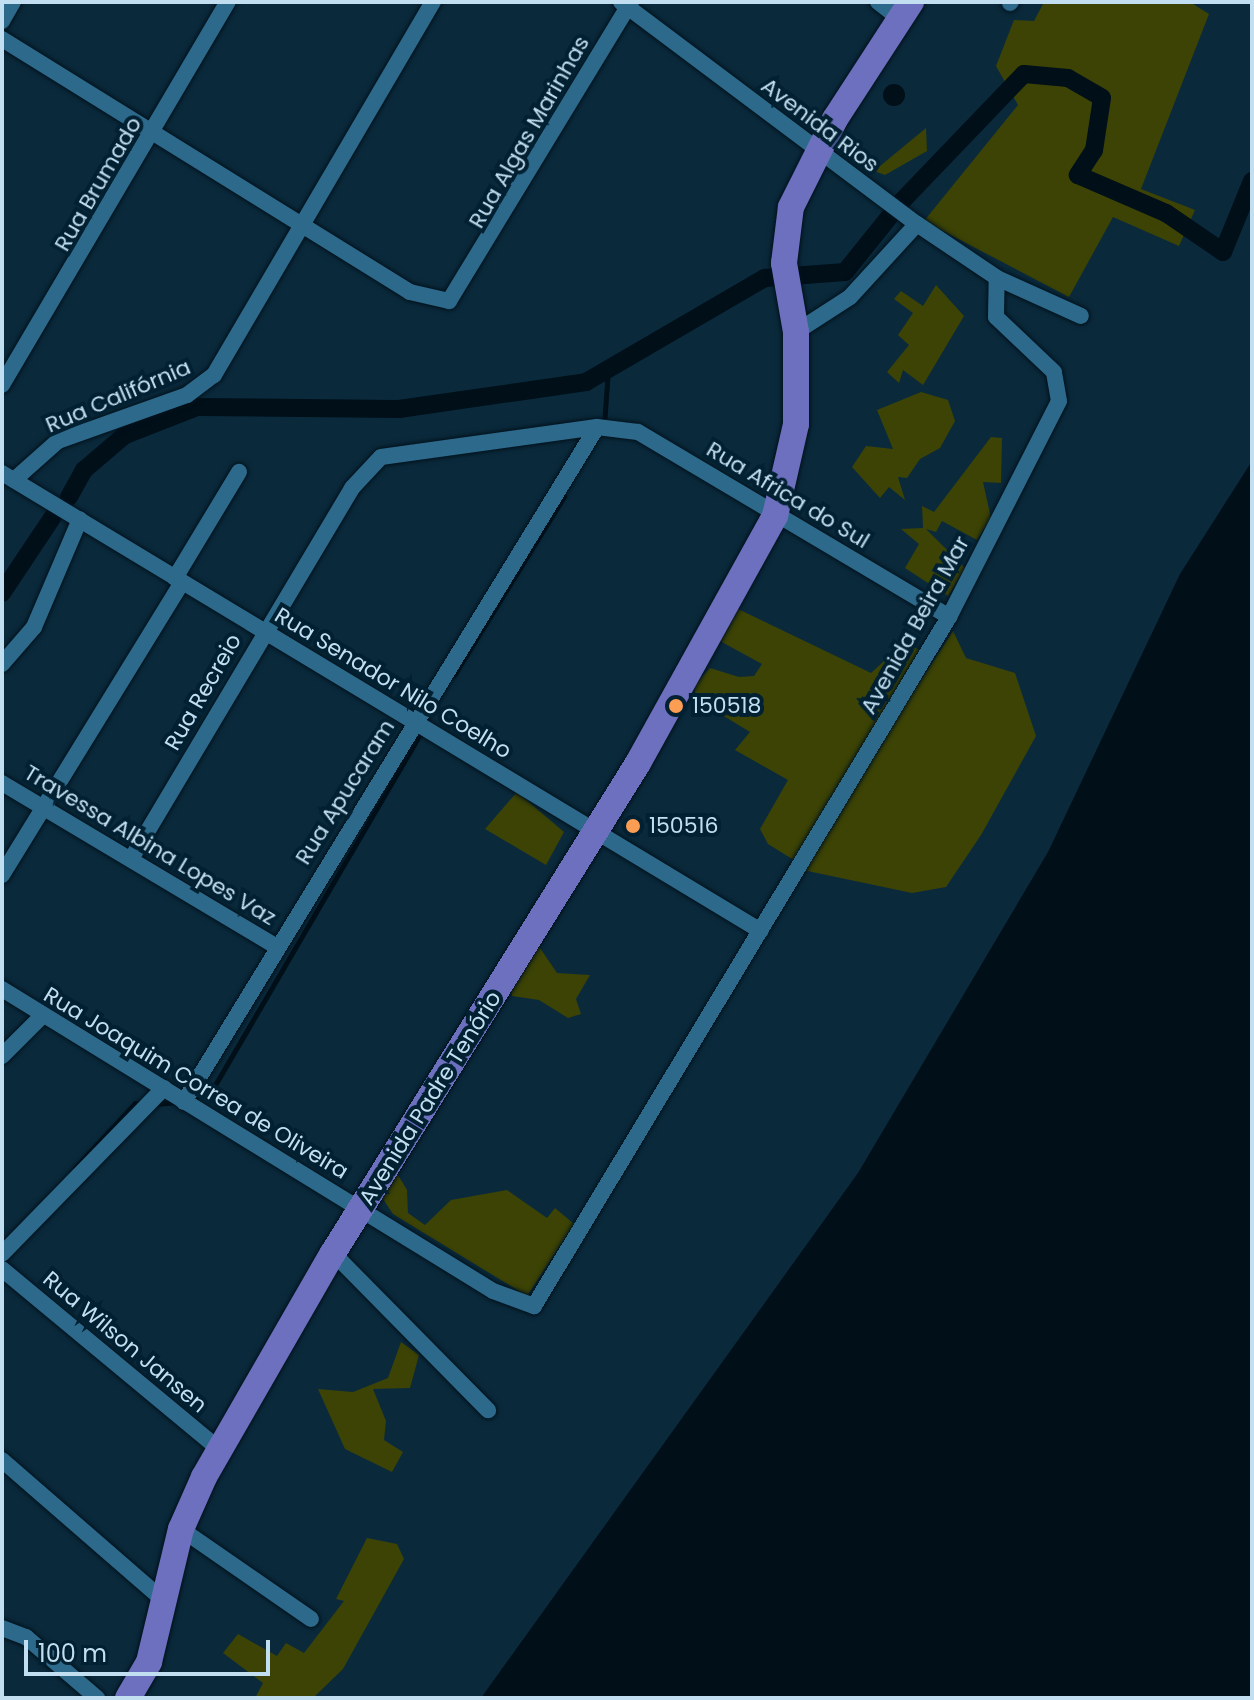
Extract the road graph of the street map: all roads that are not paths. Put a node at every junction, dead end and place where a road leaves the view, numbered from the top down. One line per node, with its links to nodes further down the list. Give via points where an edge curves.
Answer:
1 (13, 2): 7 (street)
2 (228, 2): 9 (street, Rua Brumado)
3 (433, 2): 12 (street, Rua Califórnia)
4 (878, 2): 6 (street)
5 (627, 4): 10 (street, Avenida Rios); 12 (street, Rua Algas Marinhas, via 465,285 449,301 429,301)
6 (905, 10): 10 (main road, Avenida Padre Tenório)
7 (2, 21)
8 (2, 39): 9 (street)
9 (156, 128): 12 (street); 16 (street, Rua Brumado)
10 (817, 151): 11 (street, Avenida Rios); 15 (main road, Avenida Padre Tenório, via 791,207 785,240)
11 (912, 221): 13 (street, Avenida Rios); 15 (street, via 850,297)
12 (305, 223): 20 (street, Rua Califórnia, via 202,387 58,441)
13 (997, 278): 14 (street, Avenida Rios); 24 (street, Avenida Beira Mar, via 996,317 1018,344 1054,372 1059,401)
14 (1081, 316)
15 (796, 332): 21 (main road, Avenida Padre Tenório, via 793,451)
16 (2, 385)
17 (597, 427): 18 (street, Rua Africa do Sul, via 381,457); 21 (street, Rua Africa do Sul, via 638,432); 27 (street, Rua Apucaram)
18 (366, 468): 25 (street, Rua Recreio)
19 (239, 472): 23 (street)
20 (8, 476): 22 (street, Rua Senador Nilo Coelho)
21 (775, 516): 24 (street, Rua Africa do Sul); 30 (main road, Avenida Padre Tenório)
22 (80, 519): 23 (street, Rua Senador Nilo Coelho); 26 (street, via 34,627)
23 (178, 580): 25 (street, Rua Senador Nilo Coelho); 29 (street)
24 (949, 617): 33 (street, Avenida Beira Mar)
25 (264, 631): 27 (street, Rua Senador Nilo Coelho); 31 (street, Rua Recreio)
26 (2, 664)
27 (414, 722): 30 (street, Rua Senador Nilo Coelho); 34 (street, Rua Apucaram)
28 (2, 783): 29 (street, Travessa Albina Lopes Vaz)
29 (43, 805): 31 (street, Travessa Albina Lopes Vaz); 32 (street)
30 (595, 832): 33 (street, Rua Senador Nilo Coelho); 40 (main road, Avenida Padre Tenório)
31 (131, 859): 34 (street, Travessa Albina Lopes Vaz)
32 (2, 875)
33 (761, 931): 44 (street, Avenida Beira Mar)
34 (275, 946): 39 (street, Rua Apucaram)
35 (2, 989): 36 (street, Rua Joaquim Correa de Oliveira)
36 (43, 1015): 37 (street); 38 (street, Rua Joaquim Correa de Oliveira)
37 (2, 1056)
38 (164, 1088): 39 (street, Rua Joaquim Correa de Oliveira); 42 (street)
39 (184, 1102): 40 (street, Rua Joaquim Correa de Oliveira)
40 (361, 1208): 41 (main road, Avenida Padre Tenório); 44 (street, Rua Joaquim Correa de Oliveira, via 517,1305)
41 (333, 1253): 45 (street); 46 (main road, Avenida Padre Tenório)
42 (2, 1254)
43 (2, 1269): 46 (street, Rua Wilson Jansen)
44 (534, 1306)
45 (488, 1410)
46 (220, 1450): 48 (main road, Avenida Padre Tenório)
47 (2, 1460): 49 (street)
48 (181, 1529): 49 (main road, Avenida Padre Tenório); 50 (street)
49 (163, 1600): 53 (main road, Avenida Padre Tenório, via 149,1662)
50 (311, 1619)
51 (2, 1628): 52 (street, via 26,1637)
52 (97, 1698)
53 (128, 1698)

